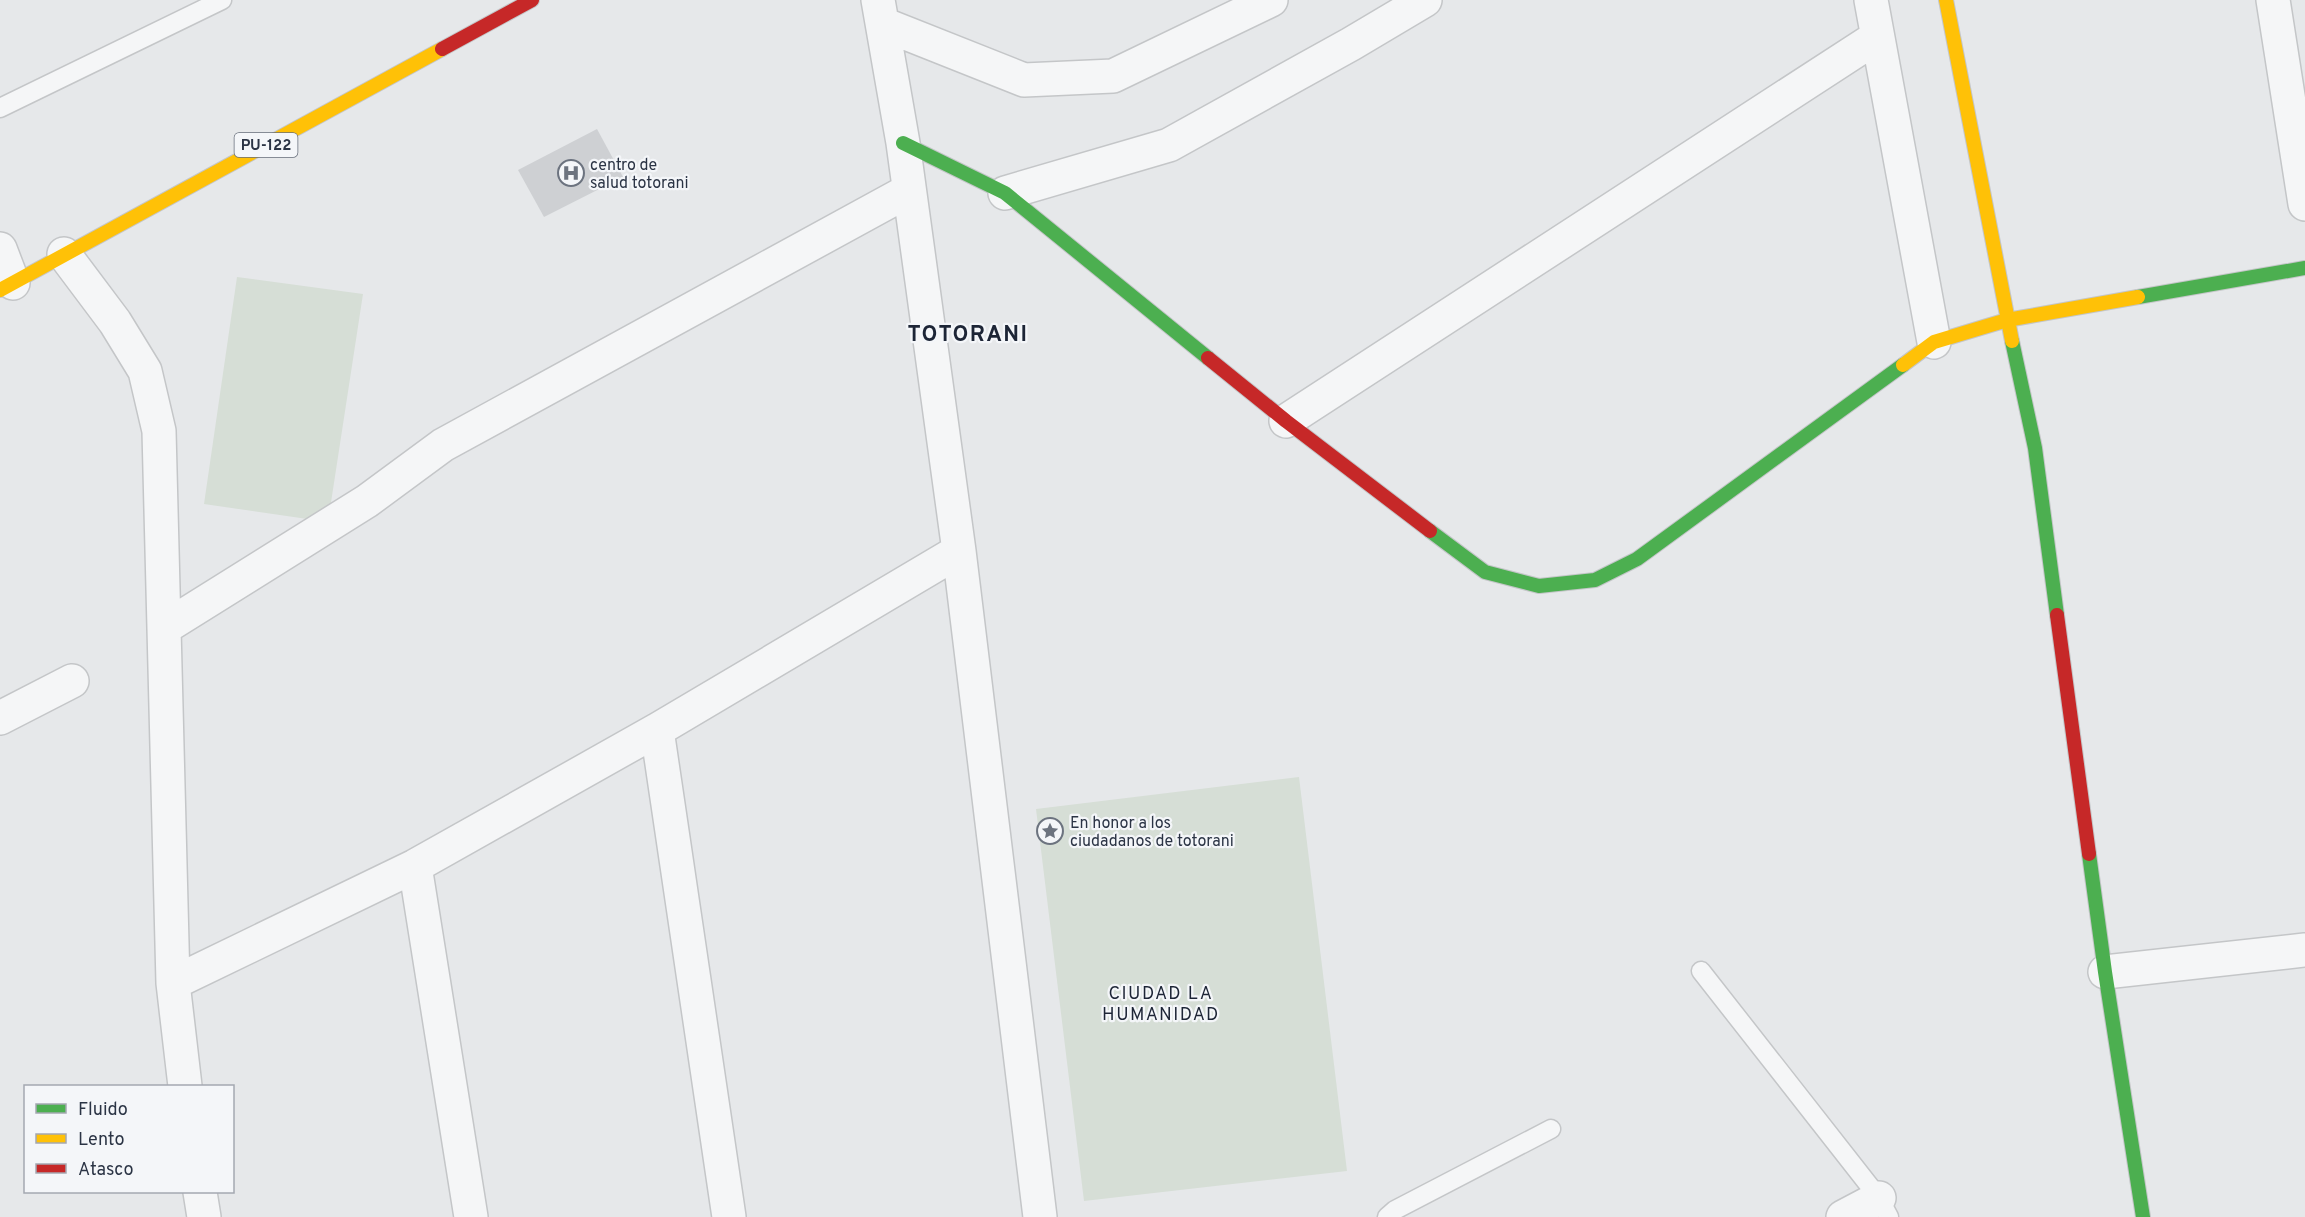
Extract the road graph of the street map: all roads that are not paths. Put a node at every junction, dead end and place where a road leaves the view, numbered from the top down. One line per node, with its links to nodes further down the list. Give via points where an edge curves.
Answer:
1 (222, 0): 10 (lane)
2 (532, 0): 16 (street, PU-122)
3 (1271, 0): 8 (street, via 1113,76 1024,80)
4 (1425, 0): 13 (street, via 1169,145)
5 (1871, 0): 9 (street)
6 (1946, 0): 19 (street)
7 (2273, 0): 14 (street)
8 (880, 12): 11 (street)
9 (1877, 38): 20 (street); 21 (street)
10 (0, 108)
11 (903, 143): 12 (street); 13 (street)
12 (908, 191): 22 (street); 23 (street, via 443,445 367,501)
13 (1005, 193): 21 (street)
14 (2305, 204)
15 (0, 249): 18 (street)
16 (64, 255): 18 (street, PU-122); 23 (street, via 115,322 145,371 159,431)
17 (2305, 268): 19 (street)
18 (7, 287)
19 (2007, 320): 20 (street); 30 (street, via 2035,448)
20 (1934, 342): 21 (street, via 1636,559 1595,580 1539,586 1485,572)
21 (1286, 421)
22 (959, 551): 26 (street); 39 (street)
23 (164, 628): 31 (street)
24 (72, 681): 25 (street)
25 (0, 718)
26 (657, 730): 27 (street); 38 (street)
27 (415, 866): 31 (street); 37 (street)
28 (2305, 950): 30 (street)
29 (1701, 971): 35 (lane)
30 (2105, 972): 42 (street)
31 (173, 983): 32 (street)
32 (185, 1085)
33 (1551, 1129): 40 (lane)
34 (200, 1193): 36 (street)
35 (1884, 1208): 41 (street)
36 (204, 1217)
37 (471, 1217)
38 (729, 1217)
39 (1040, 1217)
40 (1387, 1217)
41 (1842, 1217)
42 (2143, 1217)

